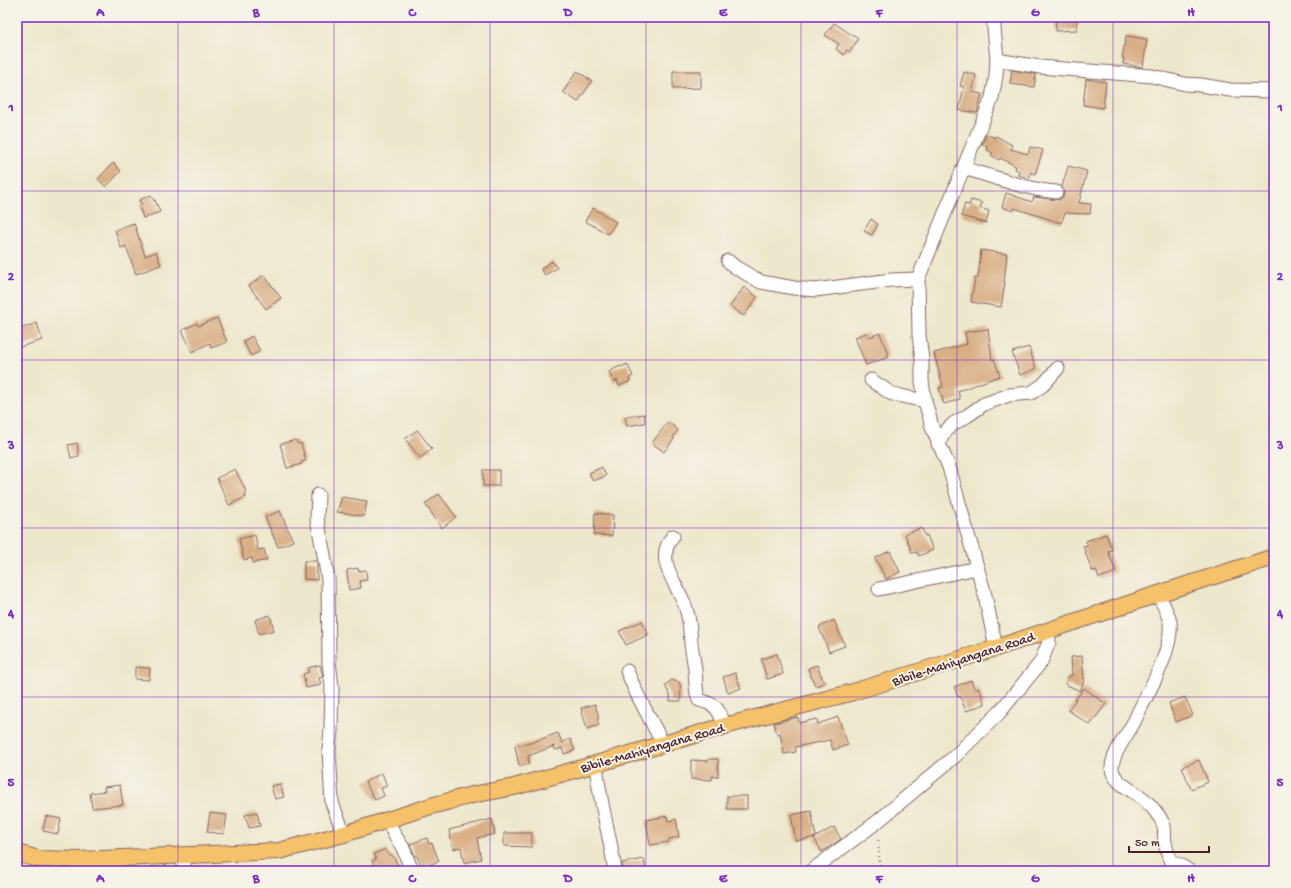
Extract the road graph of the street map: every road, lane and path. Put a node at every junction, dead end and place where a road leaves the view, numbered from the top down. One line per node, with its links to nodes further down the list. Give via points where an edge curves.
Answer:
1 (993, 17): 2 (street)
2 (997, 60): 3 (street, via 1040,67 1152,76 1185,84 1230,90); 4 (street, via 992,98)
3 (1274, 91)
4 (963, 168): 5 (street, via 1030,188); 7 (street)
5 (1056, 192)
6 (728, 261): 7 (street, via 761,282 815,290)
7 (918, 279): 10 (street)
8 (1058, 368): 11 (street, via 1043,385 1031,393 1009,395 984,404 953,424)
9 (871, 380): 10 (street, via 892,394)
10 (924, 401): 11 (street)
11 (938, 444): 15 (street, via 949,467)
12 (318, 495): 26 (street, via 317,519 328,579 329,663 332,686 328,751 332,803)
13 (673, 536): 21 (street, via 666,549 668,571 687,611 696,694 699,700 718,708)
14 (1274, 557): 17 (main road, Bibile-Mahiyangana Road)
15 (977, 568): 16 (street); 19 (street)
16 (879, 589)
17 (1158, 594): 18 (main road, Bibile-Mahiyangana Road); 34 (street, via 1170,622 1167,649 1135,721 1118,748 1112,768 1117,781 1146,801 1159,816 1164,826 1165,843 1171,862)
18 (1048, 631): 19 (main road, Bibile-Mahiyangana Road); 25 (street, via 1049,642 1041,662 999,713 954,757)
19 (996, 648): 21 (main road, Bibile-Mahiyangana Road, via 853,692)
20 (627, 671): 22 (street)
21 (725, 726): 22 (main road, Bibile-Mahiyangana Road)
22 (664, 744): 23 (main road, Bibile-Mahiyangana Road)
23 (596, 764): 24 (main road, Bibile-Mahiyangana Road, via 431,806); 31 (street)
24 (388, 820): 26 (main road, Bibile-Mahiyangana Road); 30 (street)
25 (877, 822): 32 (street); 33 (path)
26 (344, 834): 28 (main road, Bibile-Mahiyangana Road, via 279,851)
27 (17, 853): 29 (main road, Bibile-Mahiyangana Road)
28 (184, 863): 29 (main road, Bibile-Mahiyangana Road)
29 (80, 865)
30 (412, 871)
31 (615, 871)
32 (811, 871)
33 (880, 871)
34 (1189, 871)

